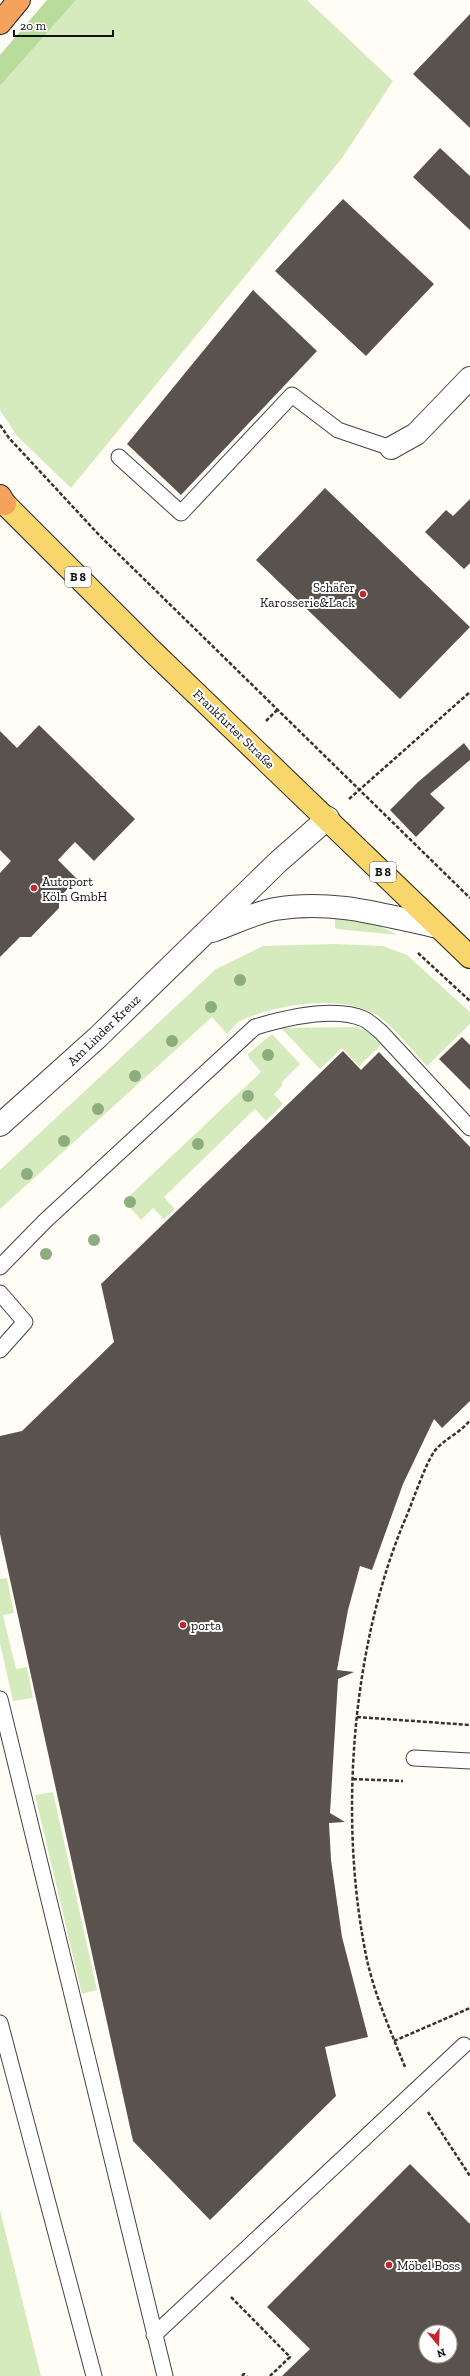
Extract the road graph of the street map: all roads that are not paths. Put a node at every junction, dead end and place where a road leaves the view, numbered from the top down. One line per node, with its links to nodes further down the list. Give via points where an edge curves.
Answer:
1 (19, 0): 2 (highway)
2 (0, 23)
3 (470, 378): 4 (street, via 416,434)
4 (391, 448): 5 (lane, via 338,430 292,395 181,513)
5 (119, 457)
6 (2, 500): 7 (main road, Frankfurter Straße / B 8, via 151,650)
7 (328, 818): 8 (main road, Frankfurter Straße / B 8); 9 (street, Am Linder Kreuz)
8 (438, 927): 9 (street, Am Linder Kreuz, via 324,905 274,909); 10 (main road, Frankfurter Straße / B 8)
9 (205, 933): 11 (street, Am Linder Kreuz, via 98,1037)
10 (470, 957)
11 (0, 1125)
12 (470, 1128): 13 (lane, via 381,1032 364,1019 342,1015 302,1015 281,1019 255,1027 45,1221)
13 (0, 1267)
14 (0, 1293): 15 (lane, via 25,1322)
15 (0, 1350)
16 (0, 1699): 21 (lane)
17 (414, 1758): 18 (lane)
18 (470, 1761)
19 (0, 2023): 22 (lane)
20 (464, 2045): 21 (lane)
21 (154, 2335): 23 (lane)
22 (94, 2376)
23 (165, 2376)

